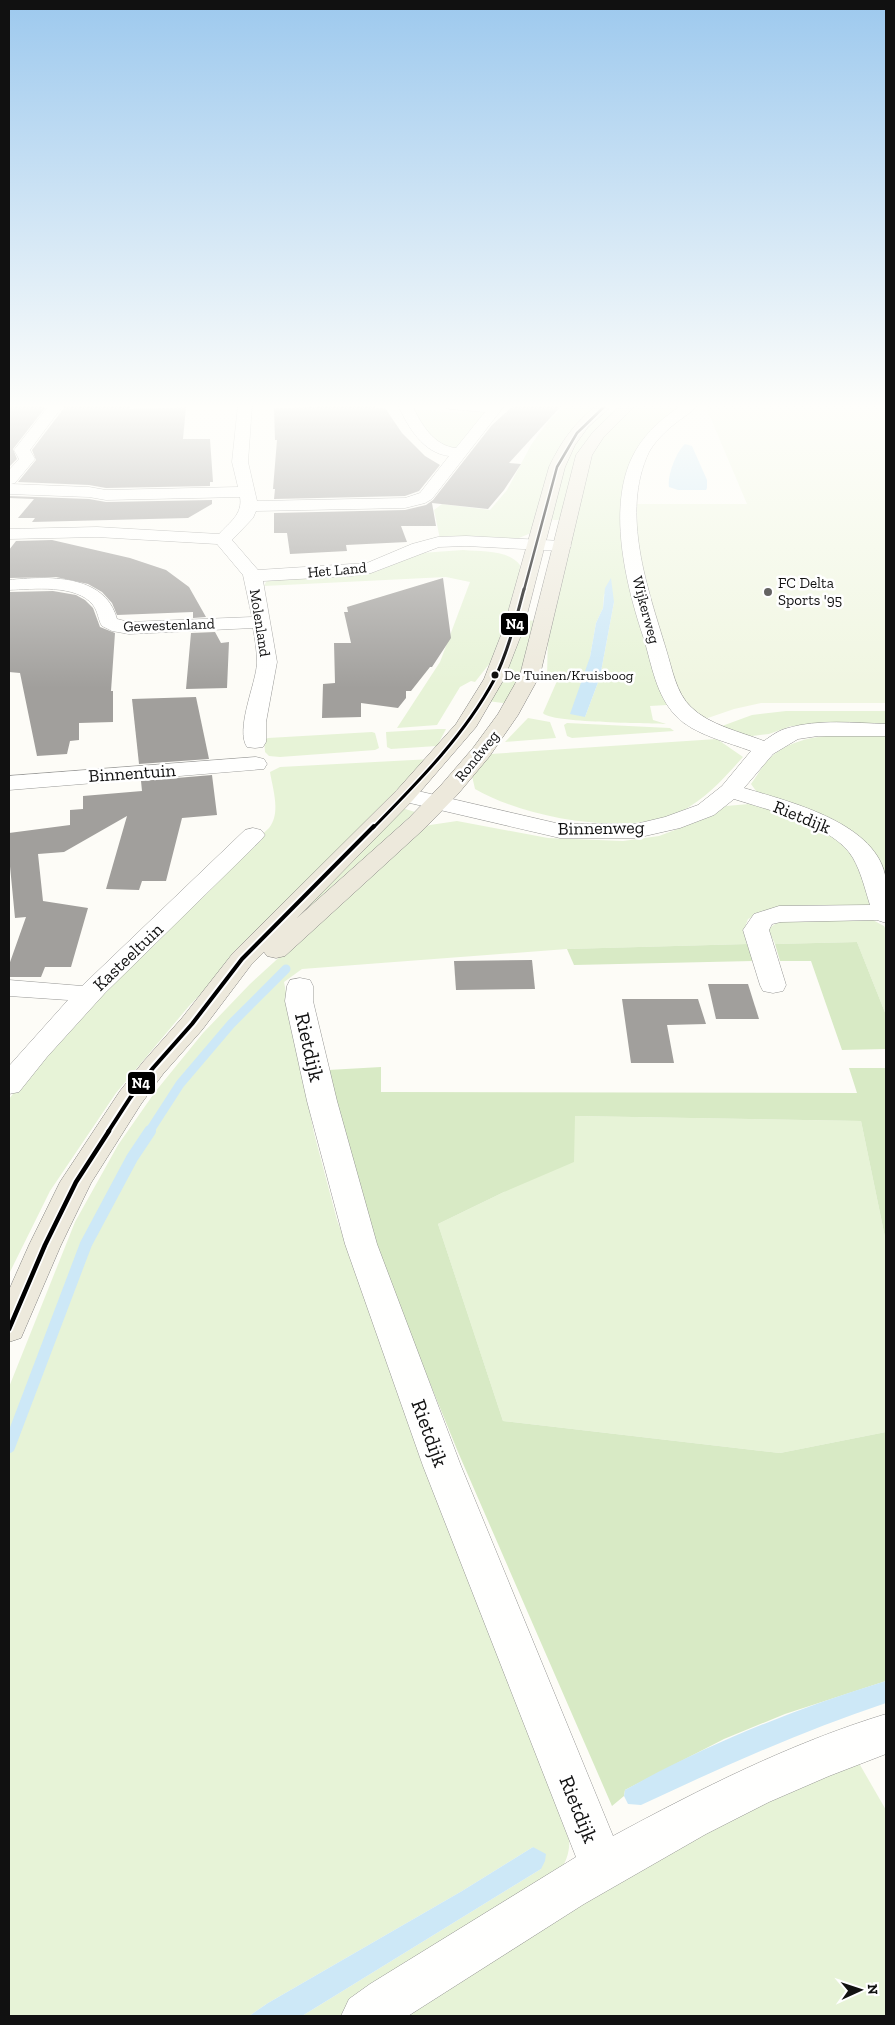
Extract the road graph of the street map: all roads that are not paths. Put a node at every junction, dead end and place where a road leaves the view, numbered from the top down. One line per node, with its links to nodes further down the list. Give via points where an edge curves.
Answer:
1 (248, 499): 8 (street, via 247,514)
2 (268, 500): 3 (street, via 405,503)
3 (420, 500)
4 (547, 500): 9 (main road, Rondweg)
5 (573, 500): 10 (main road, Rondweg)
6 (631, 500): 16 (street, Wijkerweg, via 630,540 638,590 672,697 686,714)
7 (9, 534): 8 (street, via 97,532)
8 (223, 539): 11 (street, Molenland)
9 (533, 549): 10 (street, Het Land); 11 (street, Het Land, via 418,548 371,568); 20 (main road, Rondweg, via 513,630 494,679 466,727)
10 (561, 551): 21 (main road, Rondweg, via 530,675 520,698 500,728)
11 (253, 576): 13 (street, Molenland)
12 (9, 585): 13 (street, Gewestenland, via 46,584 84,591 99,599 114,627)
13 (261, 622): 15 (street, Molenland, via 267,662)
14 (886, 730): 16 (street, Binnenweg, via 793,733)
15 (255, 742)
16 (765, 749): 19 (street, Binnenweg)
17 (256, 764): 18 (street, Binnentuin)
18 (9, 783)
19 (730, 791): 21 (street, Binnenweg, via 706,810 672,823 636,831 560,831); 23 (street, Rietdijk, via 819,820 844,836 863,852)
20 (406, 795): 21 (street, Binnenweg); 28 (main road, Rondweg, via 242,959)
21 (438, 803): 28 (main road, Rondweg)
22 (253, 835): 27 (street, Kasteeltuin)
23 (886, 913): 24 (street, via 779,914 763,919 756,930)
24 (773, 985)
25 (300, 986): 32 (street, Rietdijk, via 299,1001 322,1101 361,1244 442,1466)
26 (9, 988): 27 (street)
27 (89, 995): 29 (street, Kasteeltuin)
28 (192, 1024): 30 (main road, Rondweg, via 130,1098 76,1182)
29 (9, 1085)
30 (9, 1329)
31 (886, 1734): 32 (street, Rietdijk, via 769,1779 700,1812)
32 (602, 1866): 33 (street, Rietdijk)
33 (366, 2016)

